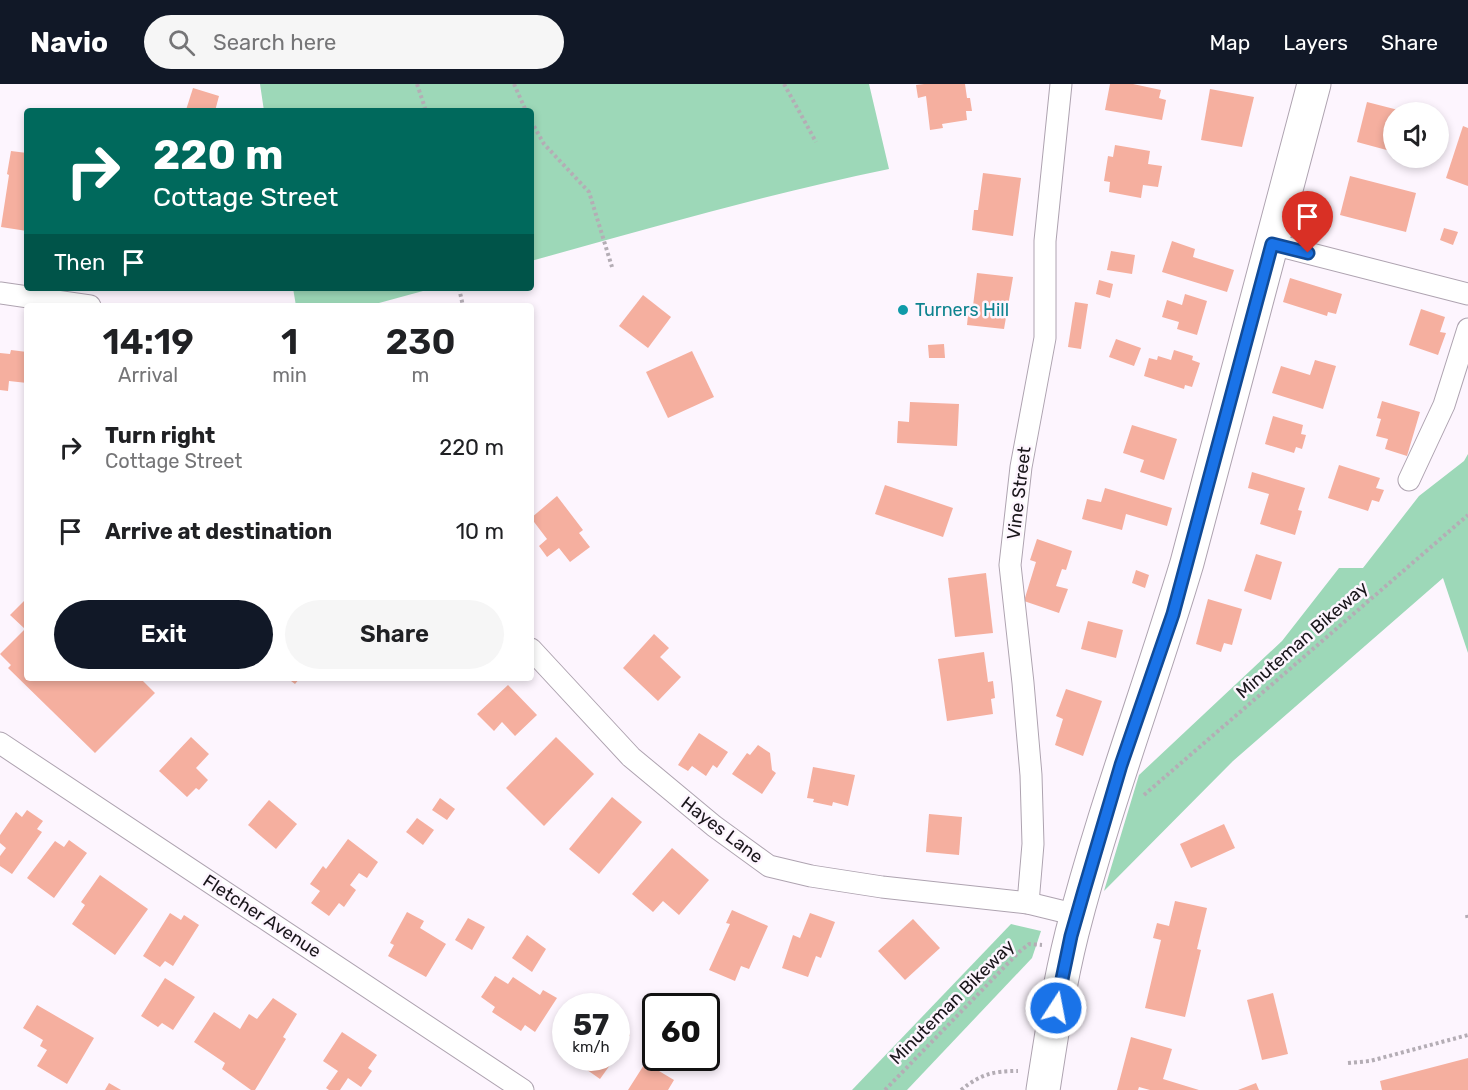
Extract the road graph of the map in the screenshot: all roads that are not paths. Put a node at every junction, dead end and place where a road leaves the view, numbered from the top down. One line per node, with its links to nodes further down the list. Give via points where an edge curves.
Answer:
1 (1061, 84): 11 (street, Vine Street, via 1045,241 1045,338 1021,467 1010,565 1032,792)
2 (1314, 84): 3 (main road)
3 (1272, 244): 5 (street); 12 (main road, via 1168,629 1106,813)
4 (0, 293): 6 (street)
5 (1468, 294)
6 (69, 303)
7 (1468, 329): 8 (street, via 1444,405)
8 (1409, 480)
9 (534, 652): 11 (street, Hayes Lane, via 631,757 769,866 882,887)
10 (0, 742): 14 (street, Fletcher Avenue)
11 (1028, 903): 12 (street, Hayes Lane)
12 (1077, 915): 13 (main road, via 1056,1008)
13 (1031, 1081)
14 (524, 1090)

